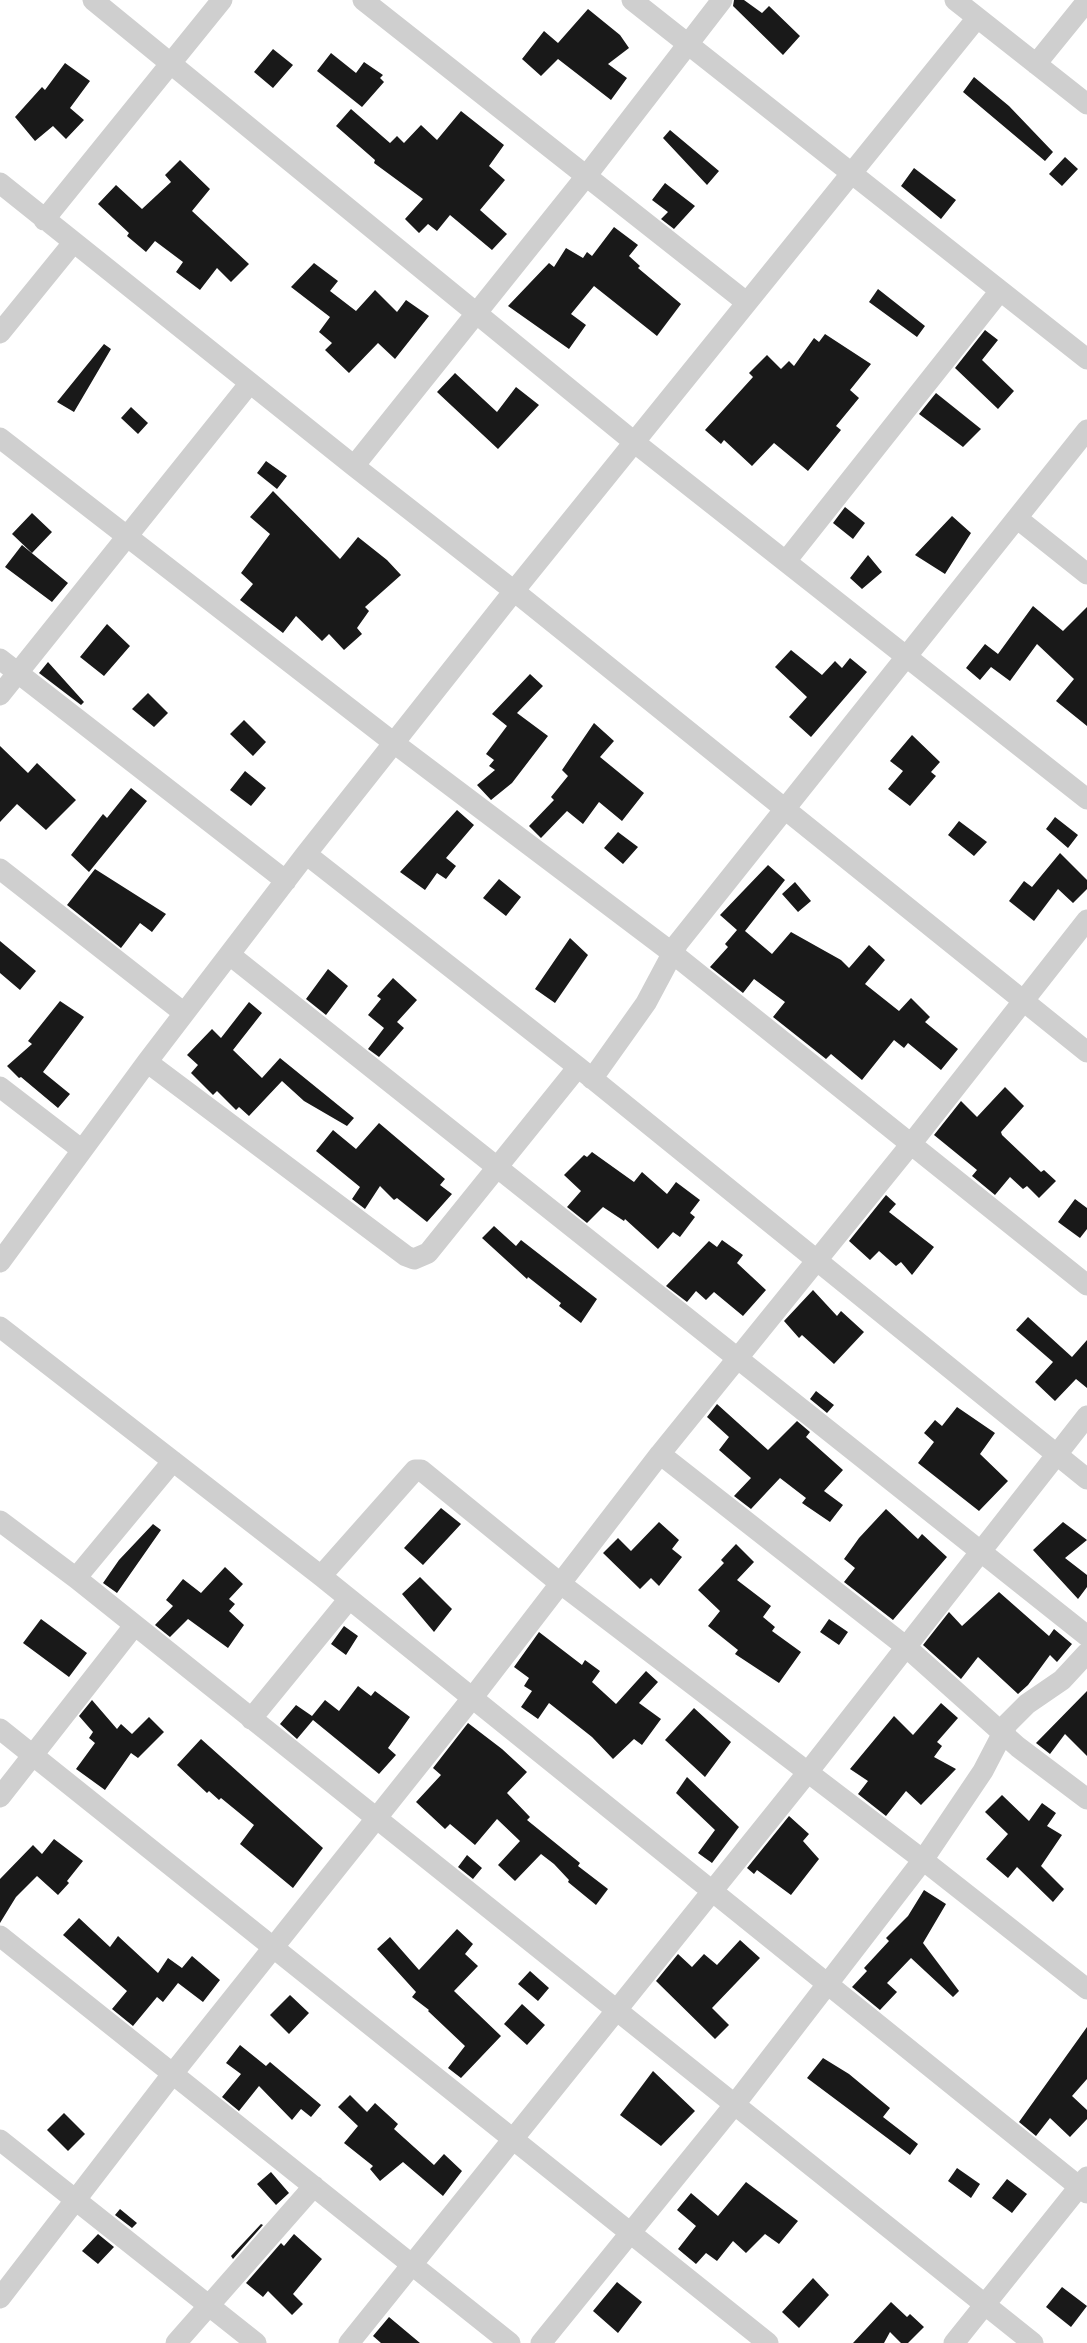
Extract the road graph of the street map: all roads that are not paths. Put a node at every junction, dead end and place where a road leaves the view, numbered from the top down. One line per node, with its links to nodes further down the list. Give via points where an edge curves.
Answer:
1 (93, 0): 10 (street)
2 (222, 0): 10 (street)
3 (363, 0): 14 (street)
4 (632, 0): 9 (street)
5 (722, 0): 9 (street)
6 (955, 0): 8 (street)
7 (1087, 1): 11 (street)
8 (977, 18): 11 (street); 13 (street)
9 (687, 44): 13 (street); 14 (street)
10 (172, 63): 16 (street); 20 (street)
11 (1036, 64): 12 (street)
12 (1087, 104)
13 (851, 174): 18 (street); 19 (street)
14 (587, 175): 19 (street); 20 (street)
15 (0, 183): 16 (street)
16 (44, 220): 17 (street)
17 (73, 243): 21 (street); 23 (street)
18 (1000, 291): 22 (street); 30 (street)
19 (746, 302): 26 (street)
20 (477, 313): 26 (street); 27 (street)
21 (0, 333)
22 (1087, 359)
23 (250, 383): 27 (street); 29 (street)
24 (1087, 430): 28 (street)
25 (0, 438): 29 (street)
26 (634, 442): 30 (street); 32 (street)
27 (354, 466): 32 (street)
28 (1018, 519): 31 (street); 33 (street)
29 (127, 538): 35 (street); 37 (street)
30 (786, 561): 33 (street)
31 (1087, 574)
32 (514, 591): 37 (street); 39 (street)
33 (908, 657): 38 (street); 39 (street)
34 (0, 659): 35 (street)
35 (17, 673): 36 (street); 42 (street)
36 (0, 695)
37 (394, 743): 40 (street); 44 (street)
38 (1087, 799)
39 (783, 810): 44 (street); 46 (street)
40 (306, 854): 42 (street); 50 (street)
41 (0, 869): 47 (street)
42 (286, 881): 45 (street)
43 (1087, 920): 46 (street)
44 (671, 952): 50 (street, via 646,1004); 52 (street)
45 (230, 955): 47 (street); 54 (street)
46 (1023, 1001): 48 (street); 52 (street)
47 (184, 1014): 49 (street)
48 (1087, 1052)
49 (147, 1062): 53 (street); 54 (street, via 414,1259 428,1253)
50 (585, 1073): 54 (street); 55 (street)
51 (0, 1087): 53 (street)
52 (911, 1144): 55 (street); 57 (street)
53 (82, 1150): 56 (street)
54 (500, 1167): 59 (street)
55 (818, 1261): 59 (street); 62 (street)
56 (0, 1262)
57 (1087, 1285)
58 (0, 1327): 63 (street)
59 (738, 1357): 61 (street); 66 (street)
60 (1087, 1416): 62 (street)
61 (660, 1454): 69 (street); 73 (street)
62 (1057, 1455): 64 (street); 66 (street)
63 (174, 1461): 67 (street); 68 (street)
64 (1087, 1479)
65 (0, 1521): 68 (street)
66 (980, 1550): 72 (street); 73 (street)
67 (321, 1576): 69 (street, via 418,1469); 70 (street)
68 (76, 1578): 71 (street)
69 (561, 1584): 75 (street); 80 (street)
70 (349, 1599): 75 (street); 76 (street)
71 (134, 1626): 76 (street); 79 (street)
72 (1087, 1636)
73 (905, 1646): 78 (street); 80 (street)
74 (1087, 1653): 78 (street, via 1062,1680 1015,1714)
75 (473, 1697): 83 (street); 85 (street)
76 (251, 1719): 83 (street)
77 (0, 1730): 79 (street)
78 (1001, 1732): 82 (street); 84 (street, via 983,1771)
79 (33, 1755): 81 (street); 87 (street)
80 (808, 1772): 84 (street); 85 (street)
81 (0, 1797)
82 (1087, 1799)
83 (376, 1817): 87 (street); 90 (street)
84 (923, 1860): 88 (street); 89 (street)
85 (711, 1891): 89 (street); 90 (street)
86 (0, 1936): 91 (street)
87 (273, 1947): 91 (street); 94 (street)
88 (1083, 1978)
89 (828, 1986): 92 (street); 95 (street)
90 (617, 2011): 92 (street); 94 (street)
91 (174, 2072): 96 (street); 97 (street)
92 (735, 2104): 98 (street); 102 (street)
93 (0, 2140): 97 (street)
94 (513, 2140): 98 (street); 99 (street)
95 (1084, 2185): 102 (street)
96 (314, 2186): 99 (street); 101 (street)
97 (75, 2199): 100 (street); 101 (street)
98 (630, 2233): 107 (street); 108 (street)
99 (411, 2265): 105 (street); 106 (street)
100 (0, 2298)
101 (209, 2304): 103 (street); 104 (street)
102 (985, 2304): 109 (street); 110 (street)
103 (176, 2343)
104 (256, 2343)
105 (349, 2343)
106 (510, 2343)
107 (541, 2343)
108 (768, 2343)
109 (954, 2343)
110 (1034, 2343)

